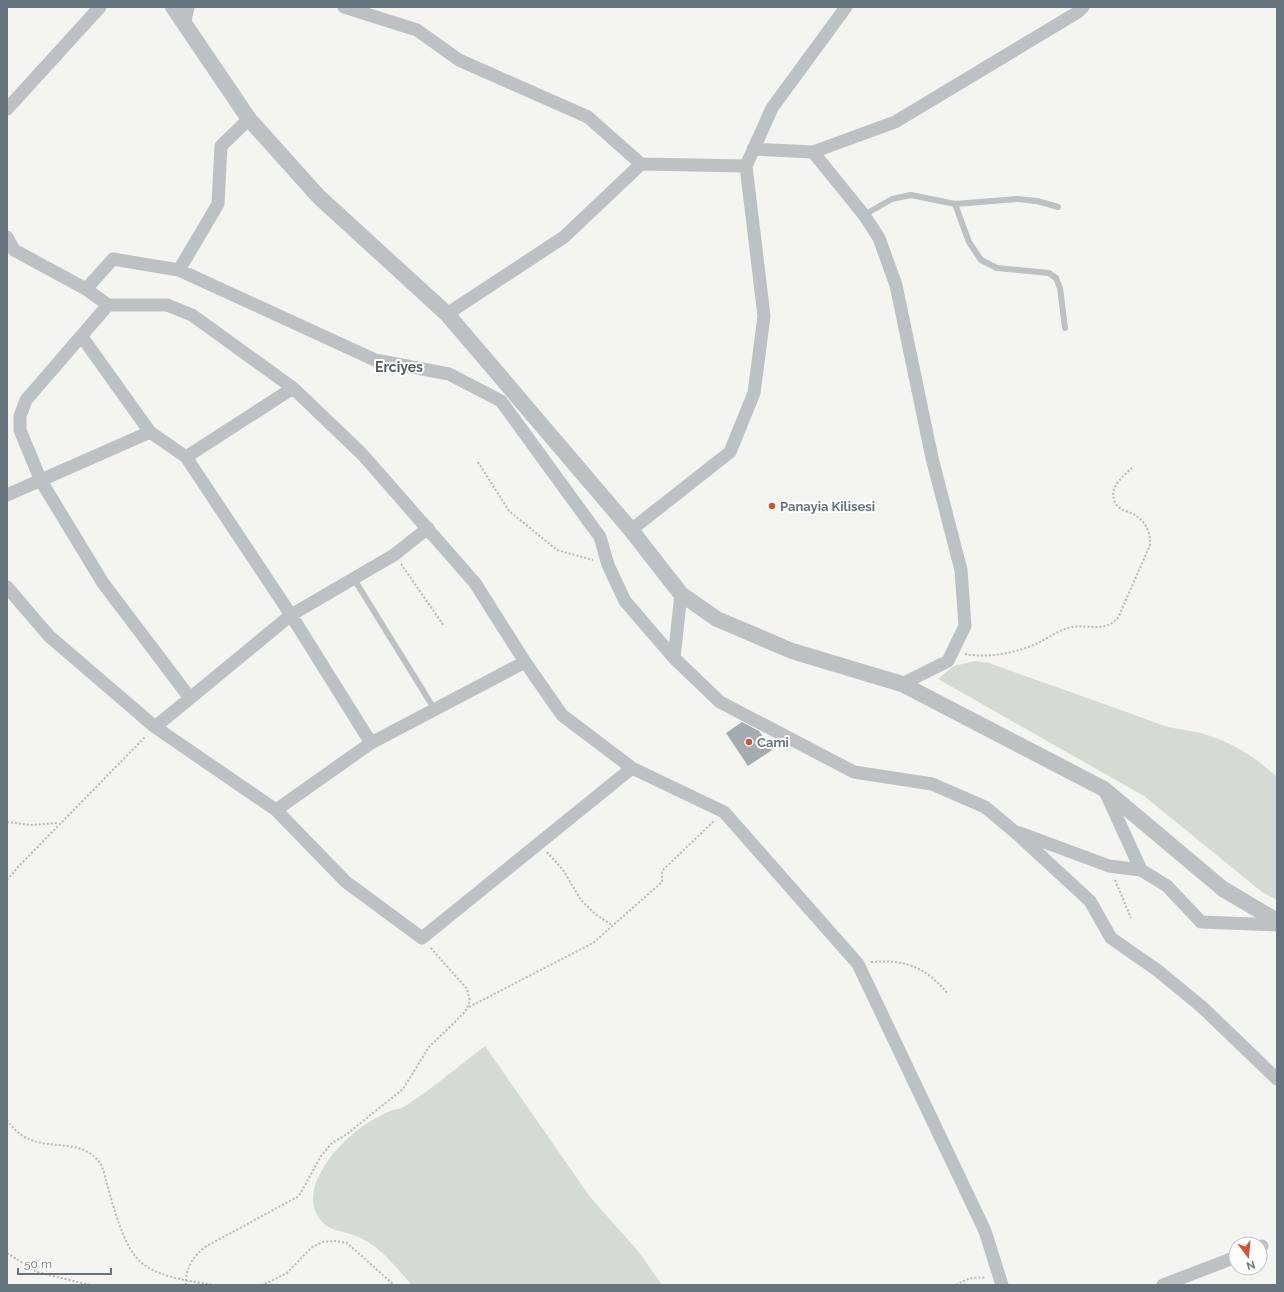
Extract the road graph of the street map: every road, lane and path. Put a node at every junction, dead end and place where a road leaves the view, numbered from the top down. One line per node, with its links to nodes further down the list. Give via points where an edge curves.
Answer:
1 (100, 7): 8 (street)
2 (173, 7): 7 (street)
3 (188, 7): 7 (street)
4 (344, 7): 12 (street, via 417,30 459,60 588,117)
5 (846, 7): 10 (street, via 772,108)
6 (1083, 7): 11 (street, via 895,122)
7 (184, 25): 9 (street)
8 (7, 109)
9 (249, 119): 19 (street, via 221,146 218,204); 22 (street, via 319,197)
10 (753, 149): 11 (street); 13 (street)
11 (813, 152): 16 (street)
12 (641, 164): 13 (street); 22 (street, via 564,237)
13 (746, 166): 35 (street, via 764,316 754,393 730,452)
14 (955, 204): 15 (lane, via 1017,198); 16 (lane, via 918,195 905,195 892,199); 23 (lane, via 972,249 986,264 997,268 1049,273 1056,278 1060,288)
15 (1058, 207)
16 (864, 215): 43 (street, via 879,238 896,285 932,458 961,570 965,626)
17 (7, 237): 18 (street)
18 (9, 253): 20 (street)
19 (179, 270): 20 (street, via 113,258); 27 (street, via 375,360 449,374)
20 (86, 289): 21 (street)
21 (108, 305): 24 (street); 25 (street, via 152,304 180,309)
22 (447, 314): 26 (street)
23 (1065, 328)
24 (82, 337): 28 (street); 32 (street, via 31,393 22,408 22,437)
25 (293, 388): 29 (street); 34 (street, via 362,454)
26 (517, 395): 27 (street); 35 (street)
27 (501, 401): 37 (street, via 600,537)
28 (150, 432): 29 (street); 32 (street)
29 (186, 457): 41 (street)
30 (478, 462): 37 (path, via 509,511 557,550)
31 (1134, 466): 43 (path, via 1116,484 1114,500 1121,509 1130,512 1146,525 1150,545 1118,618 1100,628 1074,627 1055,632 1031,646 1000,654 976,656)
32 (41, 481): 33 (street); 47 (street, via 103,583)
33 (7, 495)
34 (428, 528): 36 (street); 45 (street, via 475,583)
35 (631, 530): 40 (street)
36 (394, 555): 38 (street); 42 (path)
37 (608, 564): 44 (street, via 625,601)
38 (354, 579): 41 (street); 48 (lane)
39 (7, 587): 49 (street, via 49,636)
40 (681, 594): 44 (street); 46 (street, via 716,619 792,651)
41 (291, 615): 47 (street); 50 (street)
42 (444, 626)
43 (952, 652): 46 (street, via 948,661)
44 (674, 658): 57 (street, via 720,702 797,744 854,772 932,784 985,807)
45 (525, 662): 48 (street); 51 (street, via 562,715)
46 (902, 684): 52 (street)
47 (190, 698): 49 (street)
48 (435, 710): 50 (street)
49 (155, 727): 53 (street); 56 (path)
50 (372, 743): 53 (street)
51 (632, 768): 54 (street); 58 (street)
52 (1104, 789): 60 (street); 63 (street, via 1223,889)
53 (276, 810): 66 (street, via 346,882)
54 (724, 812): 64 (path, via 662,871 662,882); 67 (street)
55 (7, 822): 56 (path, via 30,825)
56 (60, 823): 61 (path)
57 (1015, 832): 59 (street); 70 (street, via 1090,901 1111,938 1157,970 1202,1007)
58 (540, 844): 64 (path, via 563,870 581,900); 66 (street)
59 (1109, 866): 60 (street); 62 (path)
60 (1141, 870): 65 (street, via 1167,886 1201,922)
61 (7, 880)
62 (1132, 918)
63 (1277, 921)
64 (612, 925): 69 (path, via 592,943)
65 (1277, 925)
66 (422, 938): 69 (path, via 467,989)
67 (858, 964): 68 (path, via 888,960 918,968 935,978); 76 (street, via 985,1231)
68 (948, 994)
69 (469, 1007): 75 (path, via 429,1047 403,1089 328,1147 299,1196 205,1247 196,1255 189,1267)
70 (1277, 1079)
71 (7, 1120): 75 (path, via 24,1137 36,1142 83,1148 91,1152 102,1166 131,1252 143,1264 158,1272)
72 (7, 1253): 77 (path, via 37,1272)
73 (1228, 1261): 74 (street)
74 (1197, 1279): 83 (street)
75 (186, 1280): 78 (path); 79 (path)
76 (1002, 1284): 82 (path, via 991,1278 979,1276 968,1278)
77 (90, 1285)
78 (186, 1285)
79 (213, 1285)
80 (261, 1285): 81 (path, via 268,1284 287,1273 311,1248 322,1242 335,1240 347,1243)
81 (394, 1285)
82 (956, 1285)
83 (1163, 1285)

